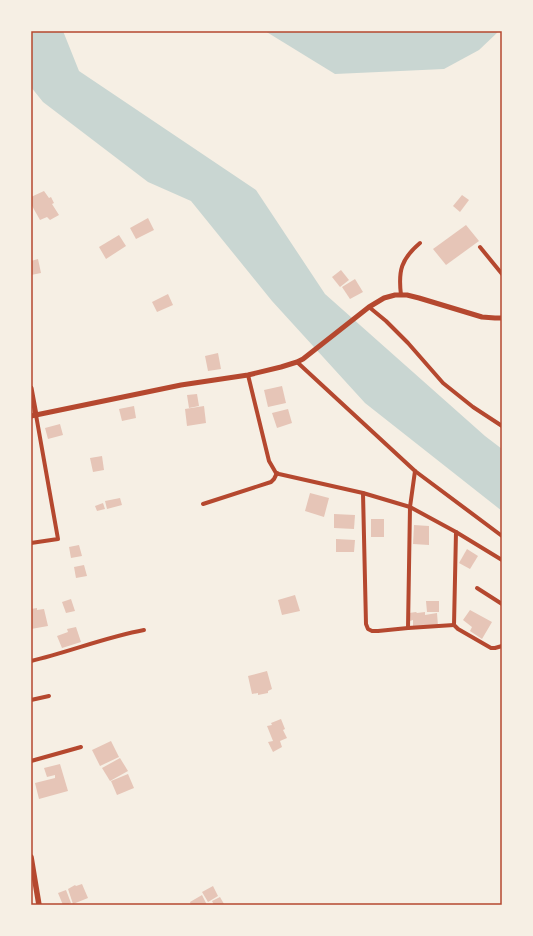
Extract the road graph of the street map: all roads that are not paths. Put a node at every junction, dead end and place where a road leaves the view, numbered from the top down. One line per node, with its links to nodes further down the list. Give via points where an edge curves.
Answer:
1 (420, 243): 4 (street, via 407,255 403,263 400,277)
2 (480, 247): 3 (street)
3 (502, 274)
4 (401, 295): 5 (street, via 384,298); 6 (street, via 420,298 482,317)
5 (369, 307): 7 (street); 11 (street, via 408,343 442,383)
6 (502, 318)
7 (297, 362): 8 (street); 12 (street)
8 (248, 375): 10 (street, via 181,385); 13 (street, via 269,461)
9 (31, 388): 10 (street)
10 (34, 416): 19 (street, via 58,539)
11 (502, 426)
12 (415, 471): 16 (street); 18 (street)
13 (277, 473): 14 (street); 15 (street, via 271,482)
14 (363, 494): 16 (street); 24 (street, via 366,624 372,631)
15 (203, 504)
16 (410, 507): 17 (street); 24 (street)
17 (456, 532): 20 (street); 23 (street)
18 (502, 536)
19 (31, 544)
20 (502, 560)
21 (477, 588): 22 (street)
22 (502, 604)
23 (454, 625): 24 (street); 26 (street, via 491,648)
24 (408, 628)
25 (144, 630): 27 (street)
26 (502, 646)
27 (31, 661)
28 (49, 696): 29 (street)
29 (31, 700)
30 (81, 747): 31 (street)
31 (31, 761)
32 (31, 856): 33 (main road)
33 (39, 905)

